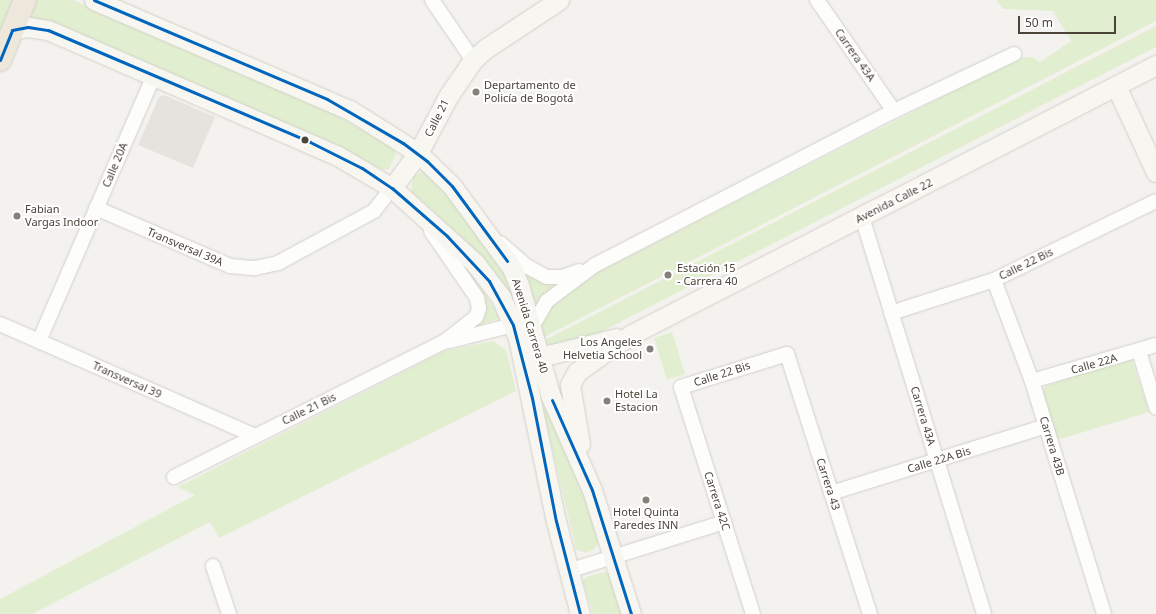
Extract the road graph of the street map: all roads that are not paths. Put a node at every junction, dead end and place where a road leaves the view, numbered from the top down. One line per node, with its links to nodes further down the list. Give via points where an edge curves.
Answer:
1 (25, 0): 6 (highway)
2 (94, 0): 14 (main road, Avenida Carrera 40, via 327,99)
3 (432, 0): 9 (street)
4 (559, 0): 9 (main road, Calle 21, via 485,49)
5 (817, 0): 13 (street, Carrera 43A)
6 (12, 30): 8 (highway); 11 (main road, Avenida Carrera 40, via 28,27 48,30)
7 (1014, 54): 13 (street)
8 (0, 60)
9 (473, 60): 14 (main road, Calle 21, via 449,95)
10 (1156, 65): 12 (main road, Avenida Calle 22)
11 (152, 77): 16 (main road, Avenida Carrera 40, via 310,142 362,168); 18 (street, Calle 20A)
12 (1116, 86): 15 (main road); 19 (main road, Avenida Calle 22)
13 (894, 111): 22 (street)
14 (418, 153): 16 (main road, Calle 21); 20 (main road, Avenida Carrera 40, via 452,186)
15 (1156, 172)
16 (398, 193): 21 (street, Calle 21, via 374,211); 26 (main road, Avenida Carrera 40, via 475,263 501,297); 30 (street, Calle 21 Bis, via 441,245 478,298 479,309 476,317)
17 (1156, 201): 23 (street, Calle 22 Bis)
18 (96, 208): 21 (street, Transversal 39A, via 230,266 255,268); 29 (street, Calle 20A)
19 (862, 217): 24 (street, Carrera 43A); 28 (main road, Avenida Calle 22)
20 (486, 232): 22 (street, via 528,267 547,277 562,277); 27 (main road, Avenida Carrera 40, via 512,268)
21 (278, 263)
22 (595, 265): 27 (street, via 547,301)
23 (994, 280): 24 (street, Calle 22 Bis); 35 (street, Carrera 43B)
24 (891, 313): 40 (street, Carrera 43A)
25 (0, 324): 29 (street, Transversal 39)
26 (513, 325): 30 (street, Calle 21 Bis); 47 (main road, Avenida Carrera 40, via 532,398)
27 (532, 327): 34 (main road, Avenida Carrera 40)
28 (632, 334): 34 (main road, Avenida Calle 22); 41 (main road, Avenida Calle 22, via 585,366 571,380 570,397)
29 (39, 341): 39 (street, Transversal 39)
30 (444, 342): 39 (street, Calle 21 Bis)
31 (1156, 345): 32 (street, Calle 22A)
32 (1139, 351): 35 (street, Calle 22A); 37 (street)
33 (787, 354): 36 (street, Calle 22 Bis); 43 (street, Carrera 43)
34 (540, 357): 41 (main road, Avenida Carrera 40, via 551,397)
35 (1032, 382): 38 (street, Carrera 43B)
36 (681, 387): 44 (street, Carrera 42C)
37 (1156, 407)
38 (1046, 426): 40 (street, Calle 22A Bis); 54 (street, Carrera 43B)
39 (255, 436): 42 (street, Calle 21 Bis)
40 (936, 460): 43 (street, Calle 22A Bis); 53 (street, Carrera 43A)
41 (586, 473): 45 (main road, Avenida Carrera 40)
42 (174, 476)
43 (831, 493): 52 (street, Carrera 43)
44 (724, 522): 45 (street); 51 (street, Carrera 42C)
45 (613, 556): 47 (street); 50 (main road, Avenida Carrera 40)
46 (213, 566): 48 (street)
47 (568, 571): 49 (main road, Avenida Carrera 40)
48 (229, 614)
49 (580, 614)
50 (631, 614)
51 (753, 614)
52 (870, 614)
53 (984, 614)
54 (1104, 614)

